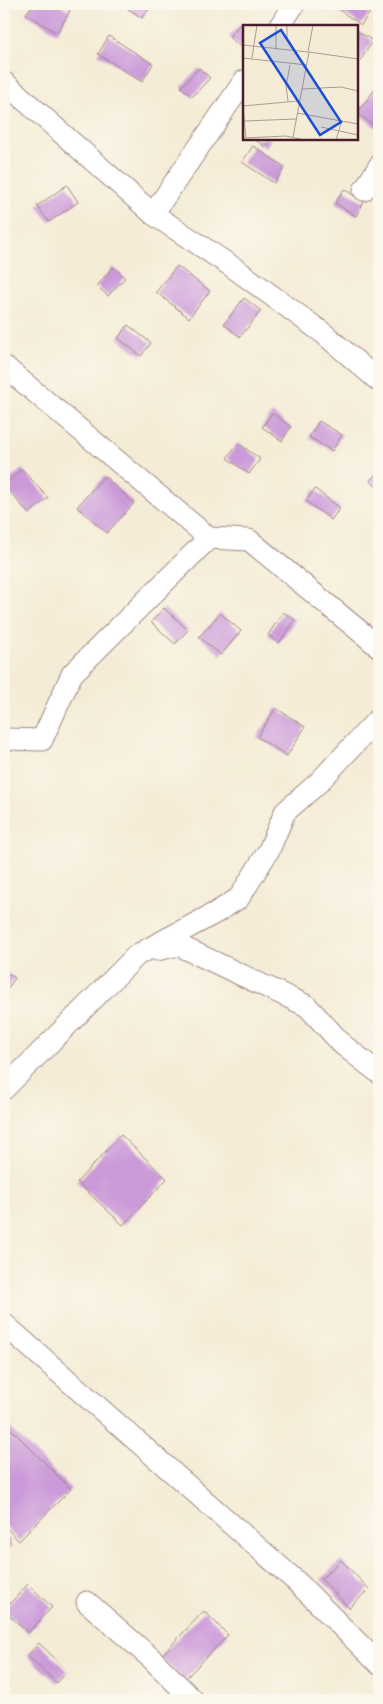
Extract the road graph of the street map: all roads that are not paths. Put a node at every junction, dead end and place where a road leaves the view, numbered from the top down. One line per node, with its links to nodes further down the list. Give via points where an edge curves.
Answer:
1 (294, 4): 2 (street)
2 (281, 25)
3 (4, 82): 7 (street)
4 (243, 82): 7 (street)
5 (379, 166): 6 (street)
6 (364, 190)
7 (153, 214): 9 (street, via 323,333)
8 (4, 366): 10 (street)
9 (379, 381)
10 (209, 538): 11 (street, via 249,540); 13 (street, via 72,674 42,740)
11 (379, 647)
12 (379, 718): 14 (street, via 317,784 285,812 269,850 238,898)
13 (4, 740)
14 (137, 955): 15 (street, via 178,945 307,1006 343,1045); 16 (street)
15 (379, 1073)
16 (7, 1078)
17 (4, 1324): 19 (street, via 297,1582)
18 (87, 1602): 20 (street)
19 (379, 1664)
20 (194, 1700)

